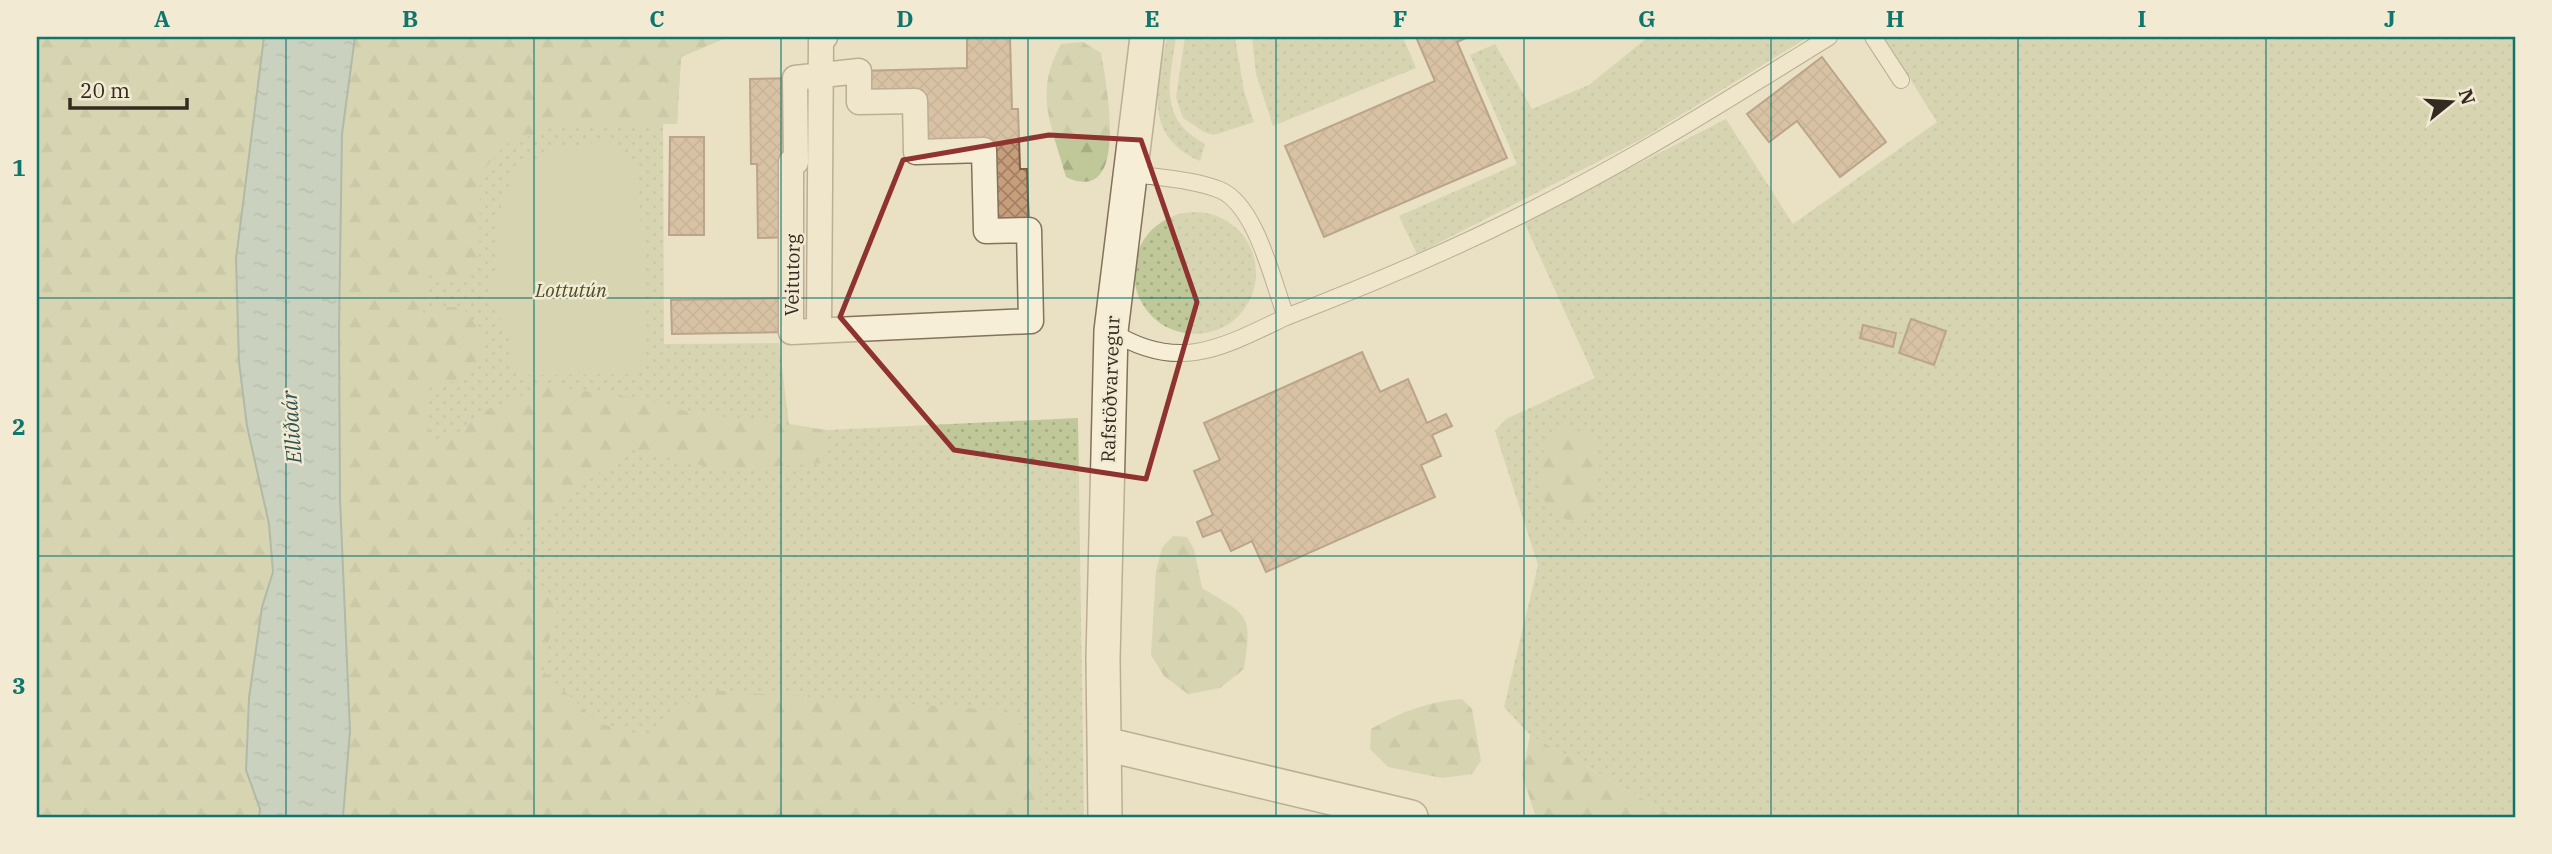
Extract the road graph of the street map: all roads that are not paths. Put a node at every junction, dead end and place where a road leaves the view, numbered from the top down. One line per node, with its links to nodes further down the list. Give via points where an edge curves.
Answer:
1 (825, 37): 5 (street, via 821,39)
2 (1147, 37): 7 (street, Rafstöðvarvegur)
3 (1829, 37): 8 (lane, via 1543,205 1410,267)
4 (1873, 37): 6 (lane)
5 (821, 75): 5 (street, Veitutorg, via 819,330 1031,321 1029,230 986,231 984,150 916,152 915,101 859,103 859,71)
6 (1901, 80)
7 (1129, 173): 8 (lane, via 1204,186 1233,198 1248,217); 9 (street, Rafstöðvarvegur)
8 (1286, 317): 9 (lane, via 1232,343 1196,354 1151,351)
9 (1111, 331): 10 (street, Rafstöðvarvegur)
10 (1105, 744): 11 (street, Rafstöðvarvegur); 12 (street)
11 (1105, 817)
12 (1411, 817)

